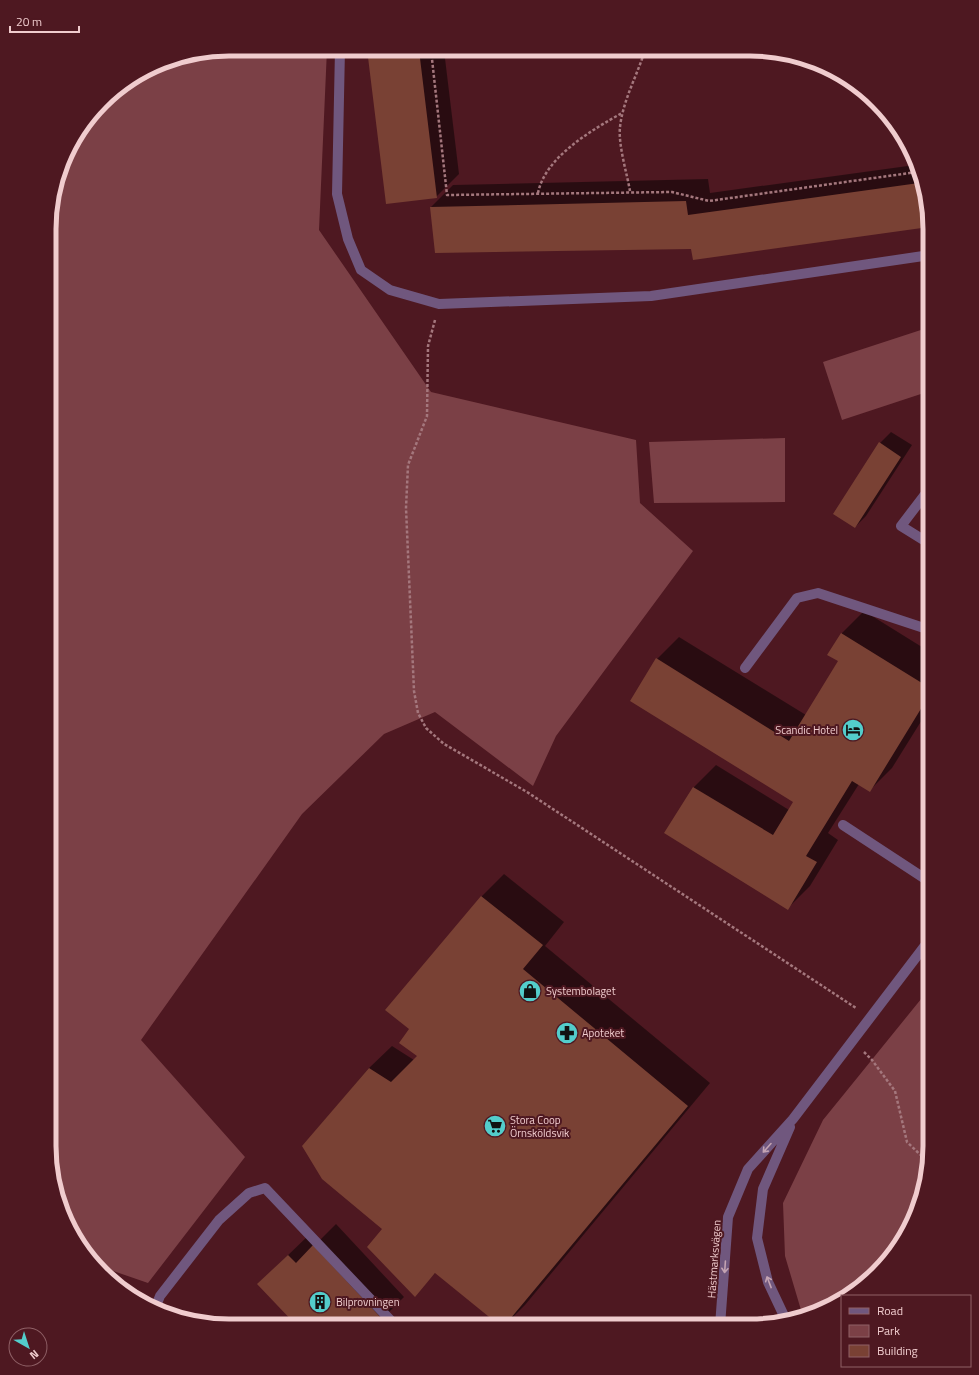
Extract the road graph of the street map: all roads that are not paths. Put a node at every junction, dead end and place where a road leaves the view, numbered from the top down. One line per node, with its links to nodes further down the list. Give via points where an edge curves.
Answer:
1 (340, 56): 2 (street, via 337,194 348,239 361,270 390,290 439,304 651,296)
2 (923, 256)
3 (923, 497): 4 (street, via 901,526)
4 (923, 540)
5 (923, 628): 6 (street, via 818,593 797,598)
6 (745, 668)
7 (843, 825): 8 (street)
8 (923, 877)
9 (923, 948): 10 (street, Hästmarksvägen)
10 (793, 1119): 12 (street, Hästmarksvägen, one-way to 10, via 768,1282 757,1238 763,1189); 14 (street, Hästmarksvägen, one-way to 14, via 748,1169 728,1217)
11 (157, 1303): 13 (street, via 219,1220 249,1192 265,1188)
12 (784, 1316)
13 (389, 1319)
14 (721, 1319)

